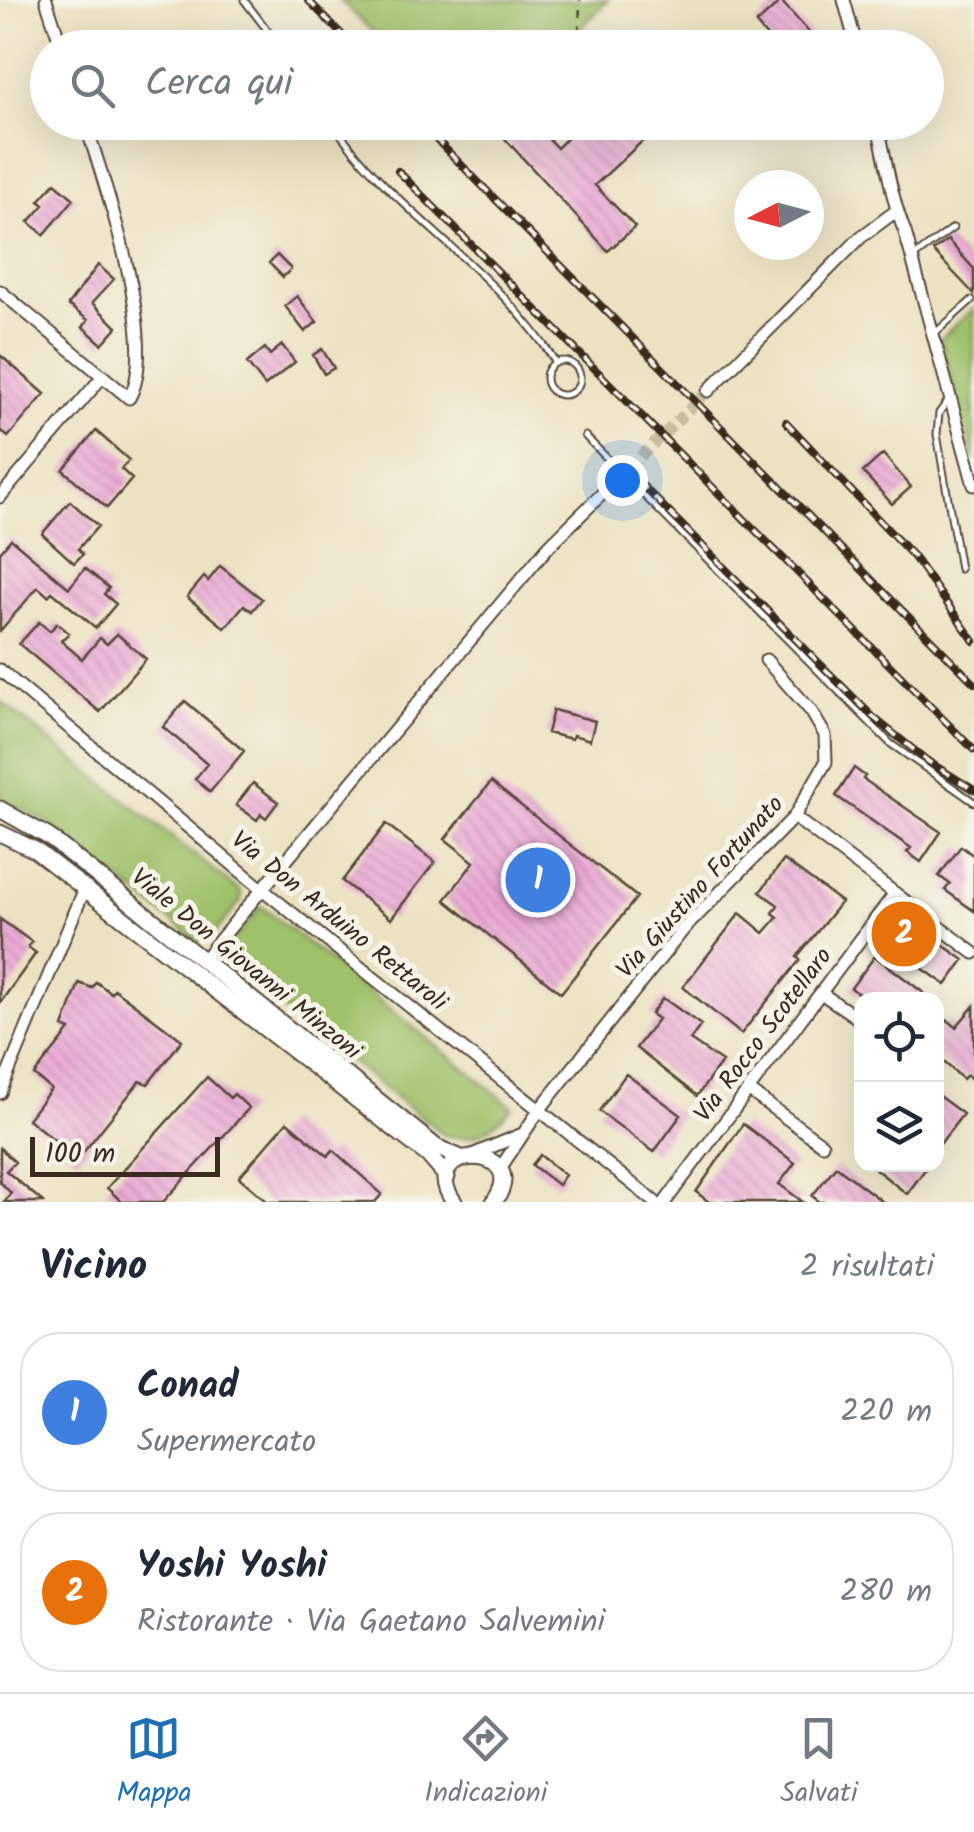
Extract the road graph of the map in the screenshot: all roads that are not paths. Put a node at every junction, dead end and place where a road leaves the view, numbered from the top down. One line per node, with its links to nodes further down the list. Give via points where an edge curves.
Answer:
1 (46, 0): 4 (street)
2 (244, 0): 5 (lane)
3 (844, 0): 6 (street)
4 (56, 30)
5 (268, 30)
6 (852, 30)
7 (90, 140): 17 (street, via 124,254 138,348 129,398)
8 (347, 140): 16 (lane, via 529,323)
9 (882, 140): 10 (street)
10 (896, 211): 12 (street); 18 (street, via 861,237)
11 (953, 228): 12 (lane)
12 (912, 258): 15 (street)
13 (0, 291): 17 (street)
14 (972, 300): 15 (lane)
15 (933, 335): 19 (street)
16 (556, 363): 16 (lane, via 547,382 554,392 570,394 578,386 577,369)
17 (103, 376): 23 (street)
18 (708, 391)
19 (950, 400): 21 (street); 24 (lane, via 939,413 937,434)
20 (584, 436): 27 (lane, via 891,744)
21 (974, 485)
22 (606, 492): 32 (street, via 548,547)
23 (0, 496)
24 (960, 569)
25 (766, 660): 29 (street, Via Giustino Fortunato, via 812,710 825,735 826,762)
26 (0, 670): 32 (street, Via Don Arduino Rettaroli)
27 (974, 802)
28 (0, 809): 35 (main road, Viale Don Giovanni Minzoni, via 49,837)
29 (794, 817): 33 (street); 40 (street, Via Giustino Fortunato, via 682,930)
30 (0, 833): 31 (main road, Viale Don Giovanni Minzoni, via 36,850)
31 (85, 888): 39 (street); 45 (main road, Viale Don Giovanni Minzoni, via 413,1143)
32 (262, 889): 35 (street); 40 (street, Via Don Arduino Rettaroli)
33 (895, 893): 34 (street); 36 (street, Via Rocco Scotellaro)
34 (974, 953)
35 (204, 959): 43 (main road, Viale Don Giovanni Minzoni, via 436,1147)
36 (822, 992): 37 (street); 38 (street, Via Rocco Scotellaro)
37 (854, 1015)
38 (748, 1090): 42 (street); 46 (street, Via Rocco Scotellaro)
39 (0, 1093)
40 (540, 1110): 41 (street, Via Giustino Fortunato); 49 (street, Via Don Arduino Rettaroli)
41 (523, 1132): 43 (street, Via Giustino Fortunato); 44 (street, Via Giustino Fortunato)
42 (822, 1144)
43 (466, 1157): 44 (main road, Viale Don Giovanni Minzoni, via 488,1158); 45 (main road, Viale Don Giovanni Minzoni)
44 (500, 1175): 47 (main road); 48 (main road)
45 (447, 1192)
46 (672, 1200)
47 (514, 1201)
48 (494, 1202)
49 (655, 1202)

